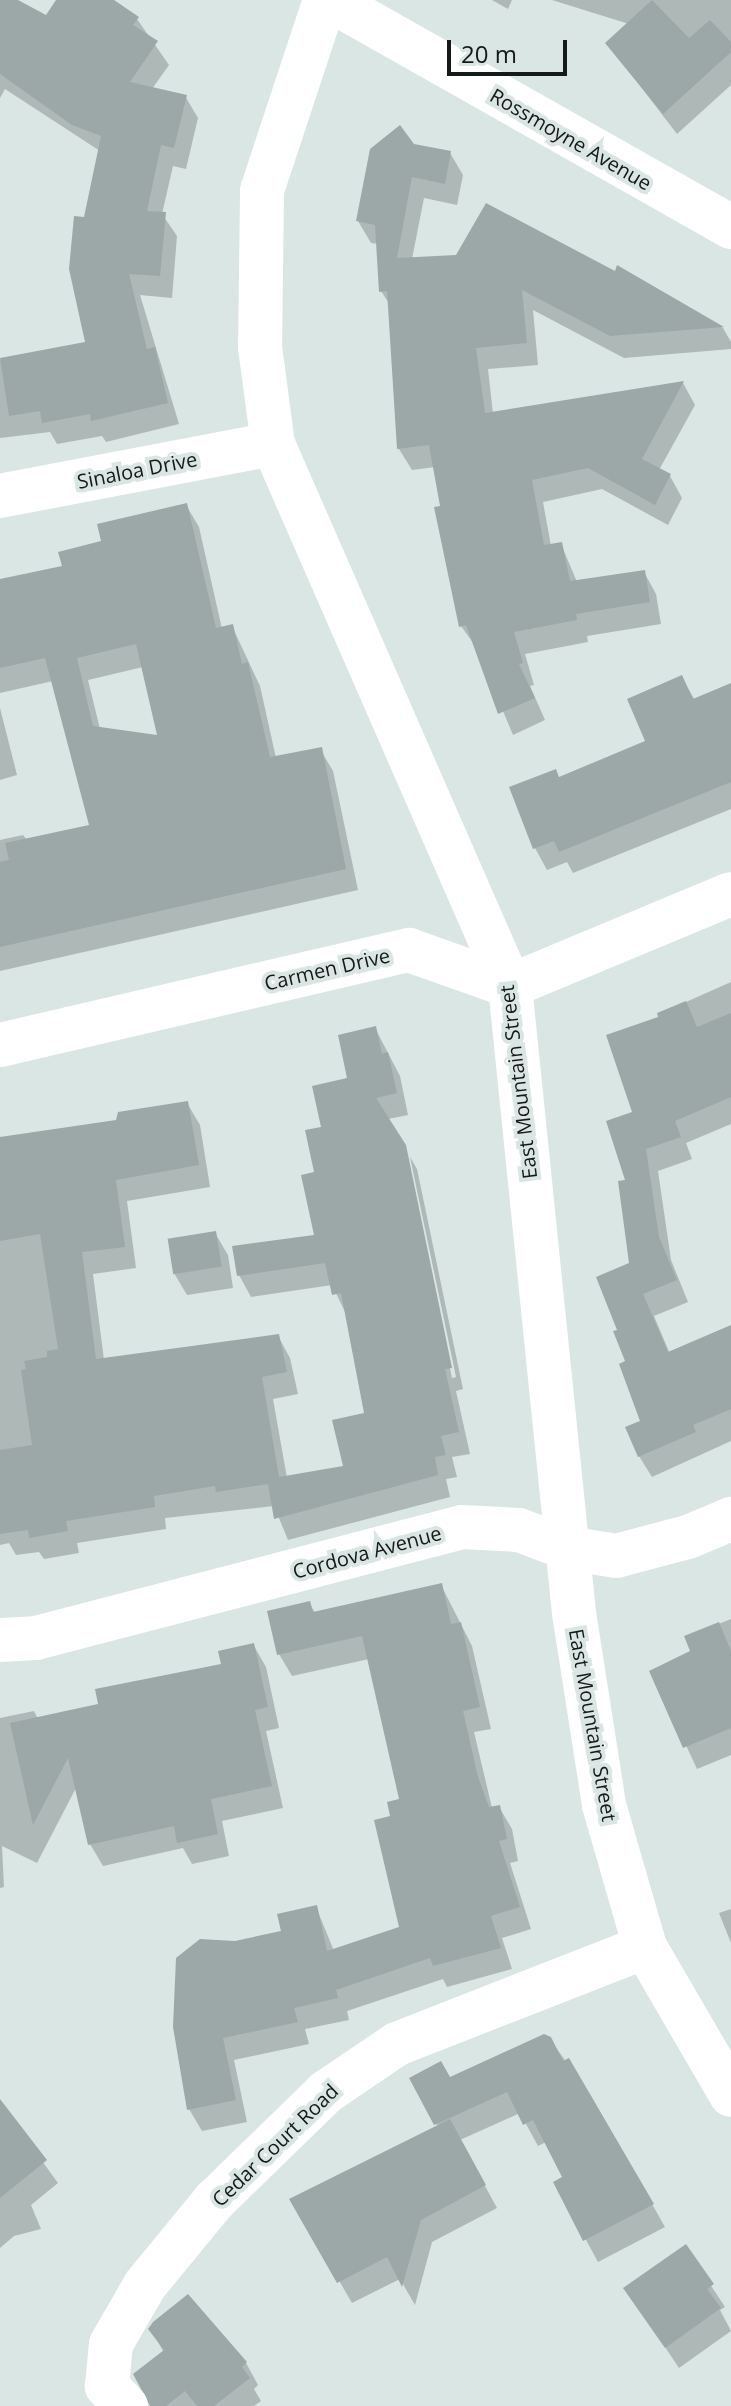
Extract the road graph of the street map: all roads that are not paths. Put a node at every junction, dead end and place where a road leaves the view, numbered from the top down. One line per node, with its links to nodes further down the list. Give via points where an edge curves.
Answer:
1 (327, 0): 2 (street, Rossmoyne Avenue); 3 (street, East Mountain Street, via 262,191 260,347)
2 (731, 227)
3 (273, 444): 4 (street, Sinaloa Drive); 6 (street, East Mountain Street)
4 (0, 496)
5 (731, 894): 6 (street)
6 (510, 986): 7 (street, Carmen Drive, via 409,950); 9 (street, East Mountain Street)
7 (0, 1045)
8 (731, 1519): 9 (street, Cordova Avenue, via 616,1556)
9 (567, 1548): 10 (street, Cordova Avenue, via 519,1530 462,1527 36,1638); 11 (street, East Mountain Street, via 604,1805)
10 (0, 1640)
11 (645, 1947): 12 (street, East Mountain Street); 13 (street, Cedar Court Road, via 397,2044 326,2092 214,2201 145,2285 111,2344 107,2386)
12 (731, 2095)
13 (126, 2406)

